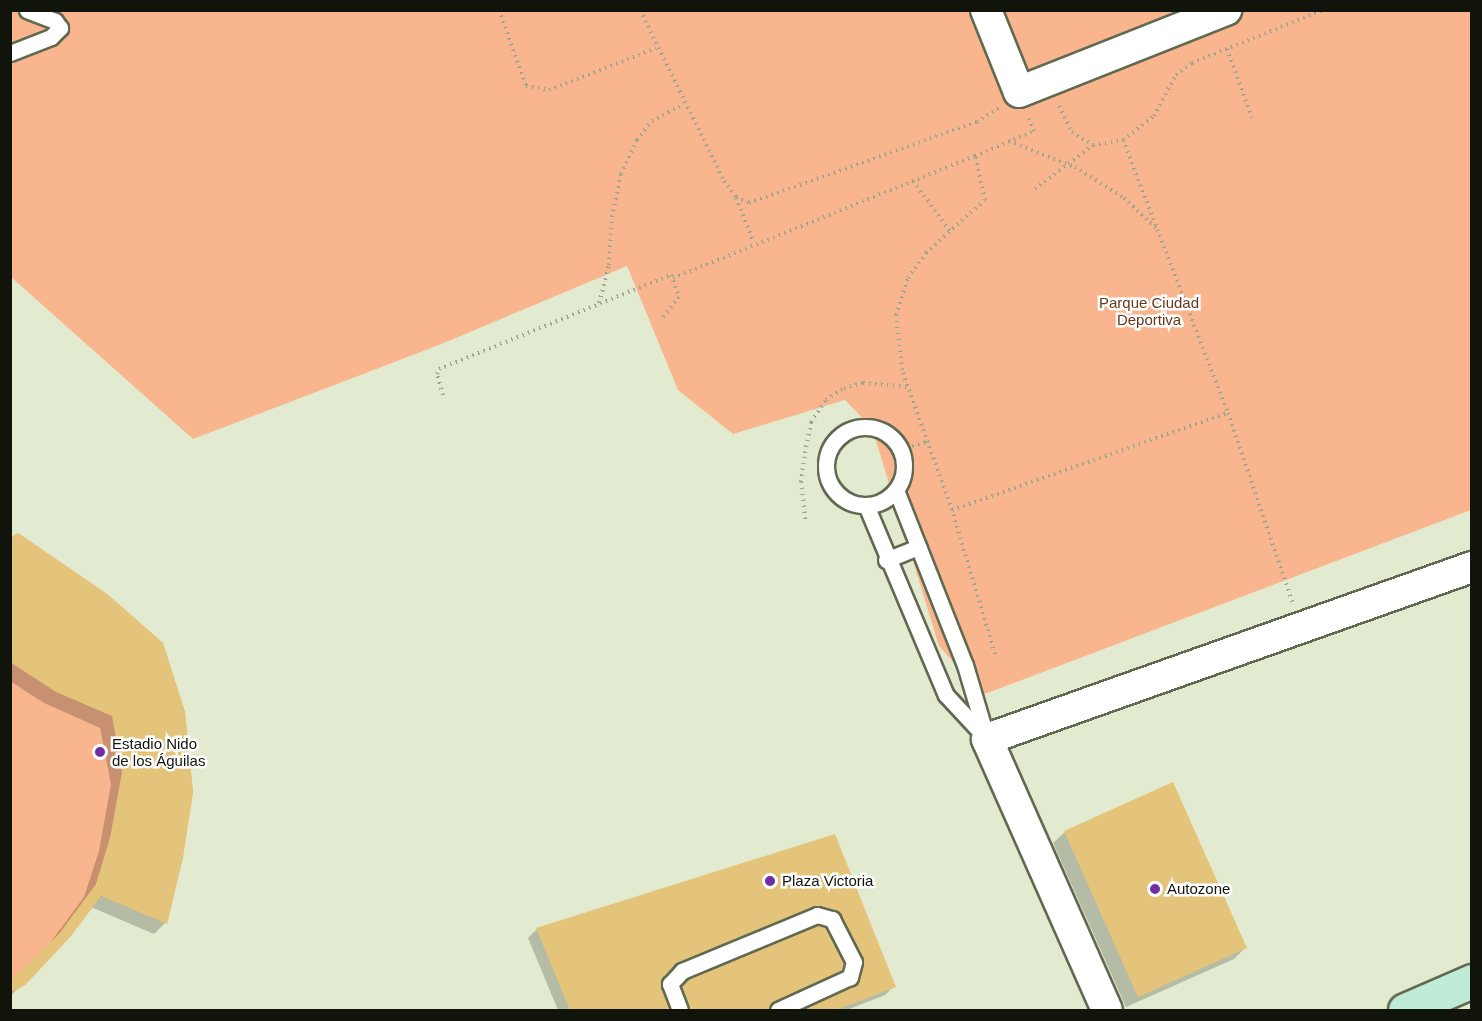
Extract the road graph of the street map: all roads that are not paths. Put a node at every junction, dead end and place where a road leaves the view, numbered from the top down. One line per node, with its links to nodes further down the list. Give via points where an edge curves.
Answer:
1 (27, 10): 4 (lane, via 55,21 60,28 51,37)
2 (986, 10): 3 (street, via 1019,92)
3 (1226, 10)
4 (10, 53)
5 (896, 490): 6 (lane, via 884,500); 6 (lane, via 904,471 901,450 888,434 869,426 848,430 833,443 825,463 830,483 839,496); 7 (lane)
6 (866, 505): 8 (lane)
7 (919, 547): 8 (lane); 10 (lane, via 972,684)
8 (886, 560): 10 (lane, via 946,695)
9 (1472, 567): 10 (street)
10 (987, 739): 14 (street)
11 (1472, 981): 15 (main road)
12 (680, 1011): 13 (lane, via 670,984 682,971 817,915 832,919 854,962 850,977)
13 (778, 1011)
14 (1107, 1011)
15 (1405, 1011)

